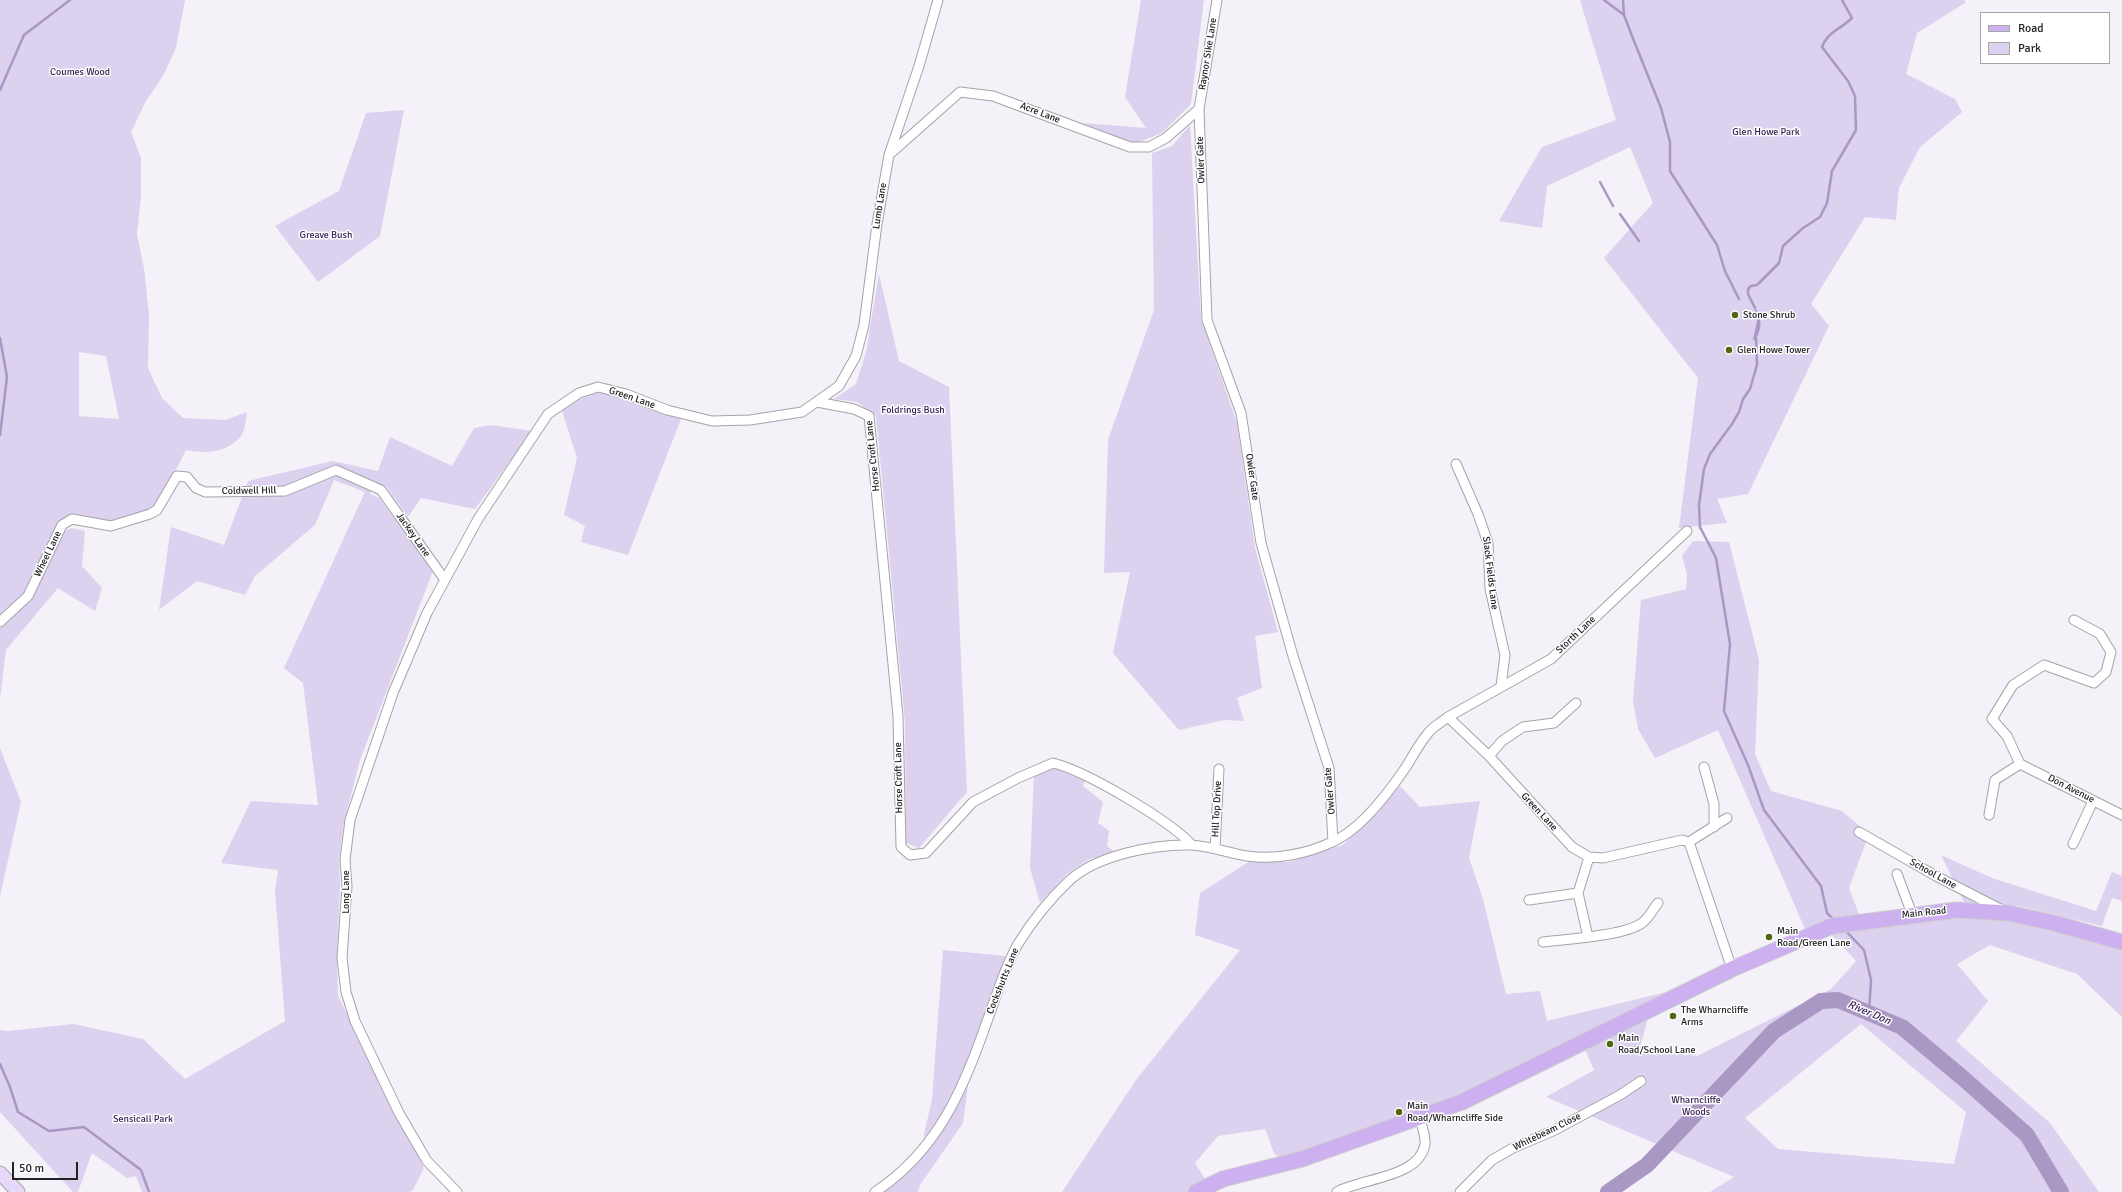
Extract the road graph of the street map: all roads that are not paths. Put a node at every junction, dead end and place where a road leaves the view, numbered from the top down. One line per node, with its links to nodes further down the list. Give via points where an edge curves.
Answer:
1 (938, 0): 4 (street, Lumb Lane)
2 (1217, 0): 3 (street, Raynor Sike Lane)
3 (1199, 109): 4 (street, Acre Lane, via 1166,138 1149,146 1130,148 993,96 960,92); 26 (street, Owler Gate, via 1207,320 1241,413 1261,543 1293,656 1329,768)
4 (889, 155): 5 (street, Lumb Lane, via 864,325 856,356 839,386)
5 (817, 402): 10 (street, Green Lane, via 802,412 750,420 712,421 667,410 626,394 598,387 579,393 548,414 478,519); 29 (street, Horse Croft Lane, via 854,409 870,416 898,716 901,847 910,855 926,853 973,802 1053,763 1088,777 1126,799 1181,832)
6 (1456, 464): 13 (street, Slack Fields Lane, via 1488,543 1490,589 1505,655)
7 (381, 490): 8 (street, Coldwell Hill, via 336,470 285,491 205,492 196,488 187,477 178,476); 10 (street, Jackey Lane)
8 (157, 510): 12 (street, Wheel Lane, via 111,526 67,521 62,525 28,596)
9 (1687, 531): 13 (street, Storth Lane, via 1550,658)
10 (445, 580): 46 (street, Long Lane, via 427,613 392,693 350,820 345,860 347,886 342,958 346,992 355,1021 399,1112 427,1161)
11 (2074, 620): 17 (street, via 2100,634 2111,652 2106,672 2094,683 2044,665 2013,685 1992,719 2007,736)
12 (0, 622)
13 (1501, 686): 15 (street, Storth Lane)
14 (1576, 703): 16 (street, via 1554,723 1523,727 1502,741)
15 (1448, 717): 16 (street, Green Lane); 26 (street, via 1429,732 1394,785 1357,826)
16 (1489, 756): 31 (street, Green Lane, via 1572,847)
17 (2020, 764): 20 (street, Don Avenue); 21 (street, via 1995,780)
18 (1704, 767): 24 (street, via 1714,804)
19 (1219, 769): 30 (street, Hill Top Drive)
20 (2093, 801): 22 (street, Don Avenue); 28 (street)
21 (1989, 815)
22 (2122, 815)
23 (1727, 818): 24 (street)
24 (1714, 827): 27 (street)
25 (1859, 832): 36 (street, School Lane)
26 (1333, 842): 30 (street, Cockshutts Lane, via 1300,853 1266,857 1248,856)
27 (1689, 842): 31 (street, via 1682,840 1603,858); 41 (street)
28 (2073, 844)
29 (1192, 845): 30 (street, Cockshutts Lane); 47 (street, Cockshutts Lane, via 1163,846 1102,861 1082,871 1044,908 1018,944 972,1064 949,1113 928,1144 889,1182)
30 (1215, 848)
31 (1589, 857): 33 (street)
32 (1896, 874): 37 (street)
33 (1578, 893): 34 (street); 38 (street)
34 (1529, 900)
35 (1658, 903): 38 (street, via 1644,922 1634,928)
36 (2008, 913): 37 (main road, Main Road, via 1956,910); 40 (main road, Main Road)
37 (1912, 914): 41 (main road, Main Road, via 1838,924)
38 (1588, 937): 39 (street)
39 (1543, 942)
40 (2122, 942)
41 (1732, 969): 43 (main road, Main Road, via 1462,1102)
42 (1641, 1080): 50 (street, Whitebeam Close, via 1620,1095 1492,1160)
43 (1420, 1117): 48 (main road, Main Road, via 1302,1159 1223,1179); 49 (street, via 1425,1144 1420,1158 1409,1167 1384,1177 1347,1186)
44 (0, 1173): 45 (street)
45 (18, 1192)
46 (457, 1192)
47 (874, 1192)
48 (1196, 1192)
49 (1337, 1192)
50 (1460, 1192)

